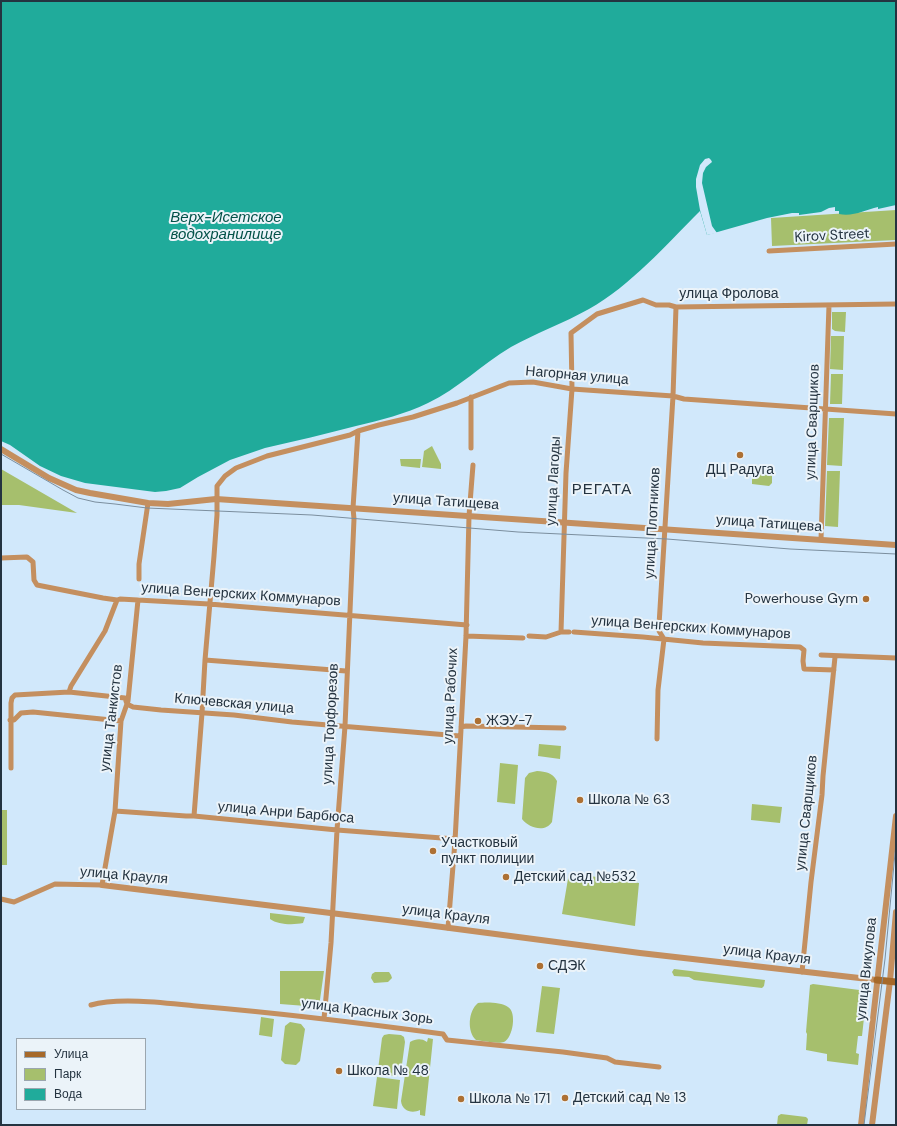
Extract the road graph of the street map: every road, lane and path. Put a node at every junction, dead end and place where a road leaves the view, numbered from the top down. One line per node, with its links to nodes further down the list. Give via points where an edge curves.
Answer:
1 (896, 244): 2 (street, Kirov Street)
2 (769, 251)
3 (896, 304): 4 (street, улица Фролова)
4 (829, 305): 5 (street, улица Фролова); 10 (street, улица Сварщиков)
5 (676, 307): 6 (street, улица Фролова, via 643,300 597,314); 8 (street, улица Плотников)
6 (571, 333): 7 (street, улица Лагоды)
7 (572, 389): 8 (street, Нагорная улица); 9 (street, Нагорная улица, via 533,382 509,383); 20 (street, улица Лагоды)
8 (673, 396): 10 (street, Нагорная улица, via 684,399); 21 (street, улица Плотников)
9 (471, 397): 12 (street, Нагорная улица, via 412,417); 13 (street)
10 (825, 408): 11 (street, Нагорная улица); 22 (street, улица Сварщиков)
11 (896, 414)
12 (358, 431): 16 (street, Нагорная улица, via 268,456 236,468 217,486); 18 (street, улица Торфорезов)
13 (471, 448)
14 (3, 450): 17 (street, улица Татищева, via 49,478 76,490)
15 (473, 465): 19 (street, улица Рабочих)
16 (216, 499): 17 (street, улица Татищева, via 168,504); 18 (street, улица Татищева); 28 (street, Нагорная улица, via 217,521)
17 (148, 503): 25 (street)
18 (353, 508): 19 (street, улица Татищева); 29 (street, улица Торфорезов)
19 (469, 516): 20 (street, улица Татищева); 30 (street, улица Рабочих)
20 (564, 522): 21 (street, улица Татищева); 31 (street, улица Лагоды)
21 (664, 529): 22 (street, улица Татищева); 35 (street, улица Плотников, via 659,631)
22 (821, 539): 23 (street, улица Татищева)
23 (896, 544)
24 (1, 558): 26 (street, via 27,557 33,562 34,580 37,585)
25 (139, 579)
26 (117, 600): 27 (street, улица Венгерских Коммунаров); 42 (street, via 105,631)
27 (138, 600): 28 (street, улица Венгерских Коммунаров); 43 (street, улица Танкистов)
28 (210, 604): 29 (street, улица Венгерских Коммунаров); 39 (street, Нагорная улица)
29 (349, 615): 30 (street, улица Венгерских Коммунаров); 41 (street, улица Торфорезов)
30 (467, 624): 32 (street, улица Рабочих)
31 (561, 632): 33 (street, улица Венгерских Коммунаров, via 546,637); 35 (street, улица Венгерских Коммунаров)
32 (466, 636): 34 (street); 48 (street, улица Рабочих)
33 (529, 636)
34 (522, 638)
35 (664, 639): 40 (street, улица Венгерских Коммунаров, via 800,647 804,650 804,669); 51 (street, улица Плотников, via 658,690)
36 (821, 655): 37 (street)
37 (835, 657): 38 (street); 40 (street, улица Сварщиков)
38 (896, 658)
39 (205, 660): 41 (street); 44 (street, Нагорная улица)
40 (834, 670): 63 (street, улица Сварщиков)
41 (346, 671): 47 (street, улица Торфорезов)
42 (69, 692): 43 (street, Ключевская улица, via 125,698); 45 (street, Ключевская улица, via 16,695 12,698)
43 (127, 704): 44 (street, Ключевская улица, via 140,708); 46 (street, улица Танкистов)
44 (202, 713): 47 (street, Ключевская улица); 54 (street, Нагорная улица)
45 (10, 720): 46 (street, via 14,720 21,713 33,712); 52 (street)
46 (121, 721): 53 (street, улица Танкистов)
47 (344, 726): 50 (street, Ключевская улица); 56 (street, улица Торфорезов)
48 (461, 726): 49 (street); 50 (street, улица Рабочих)
49 (564, 728)
50 (460, 736): 57 (street, улица Рабочих)
51 (657, 739)
52 (11, 768)
53 (115, 812): 54 (street, улица Анри Барбюса); 58 (street, улица Танкистов)
54 (194, 816): 56 (street, улица Анри Барбюса)
55 (896, 816): 64 (street, улица Викулова)
56 (337, 830): 57 (street, улица Анри Барбюса); 61 (street, улица Торфорезов)
57 (455, 839): 62 (street, улица Рабочих)
58 (102, 886): 59 (street, улица Крауля, via 55,884 14,902); 61 (street, улица Крауля)
59 (1, 899)
60 (896, 912): 65 (street, улица Викулова)
61 (332, 914): 62 (street, улица Крауля); 67 (street, улица Торфорезов)
62 (448, 928): 63 (street, улица Крауля)
63 (802, 972): 64 (street, улица Крауля)
64 (877, 980): 65 (main road, улица Крауля); 69 (street, улица Викулова)
65 (893, 982): 70 (street, улица Викулова)
66 (91, 1005): 67 (street, улица Красных Зорь, via 102,1002 154,1003)
67 (324, 1019): 68 (street, улица Красных Зорь, via 443,1034 447,1040 577,1054)
68 (659, 1067)
69 (861, 1125)
70 (872, 1125)

